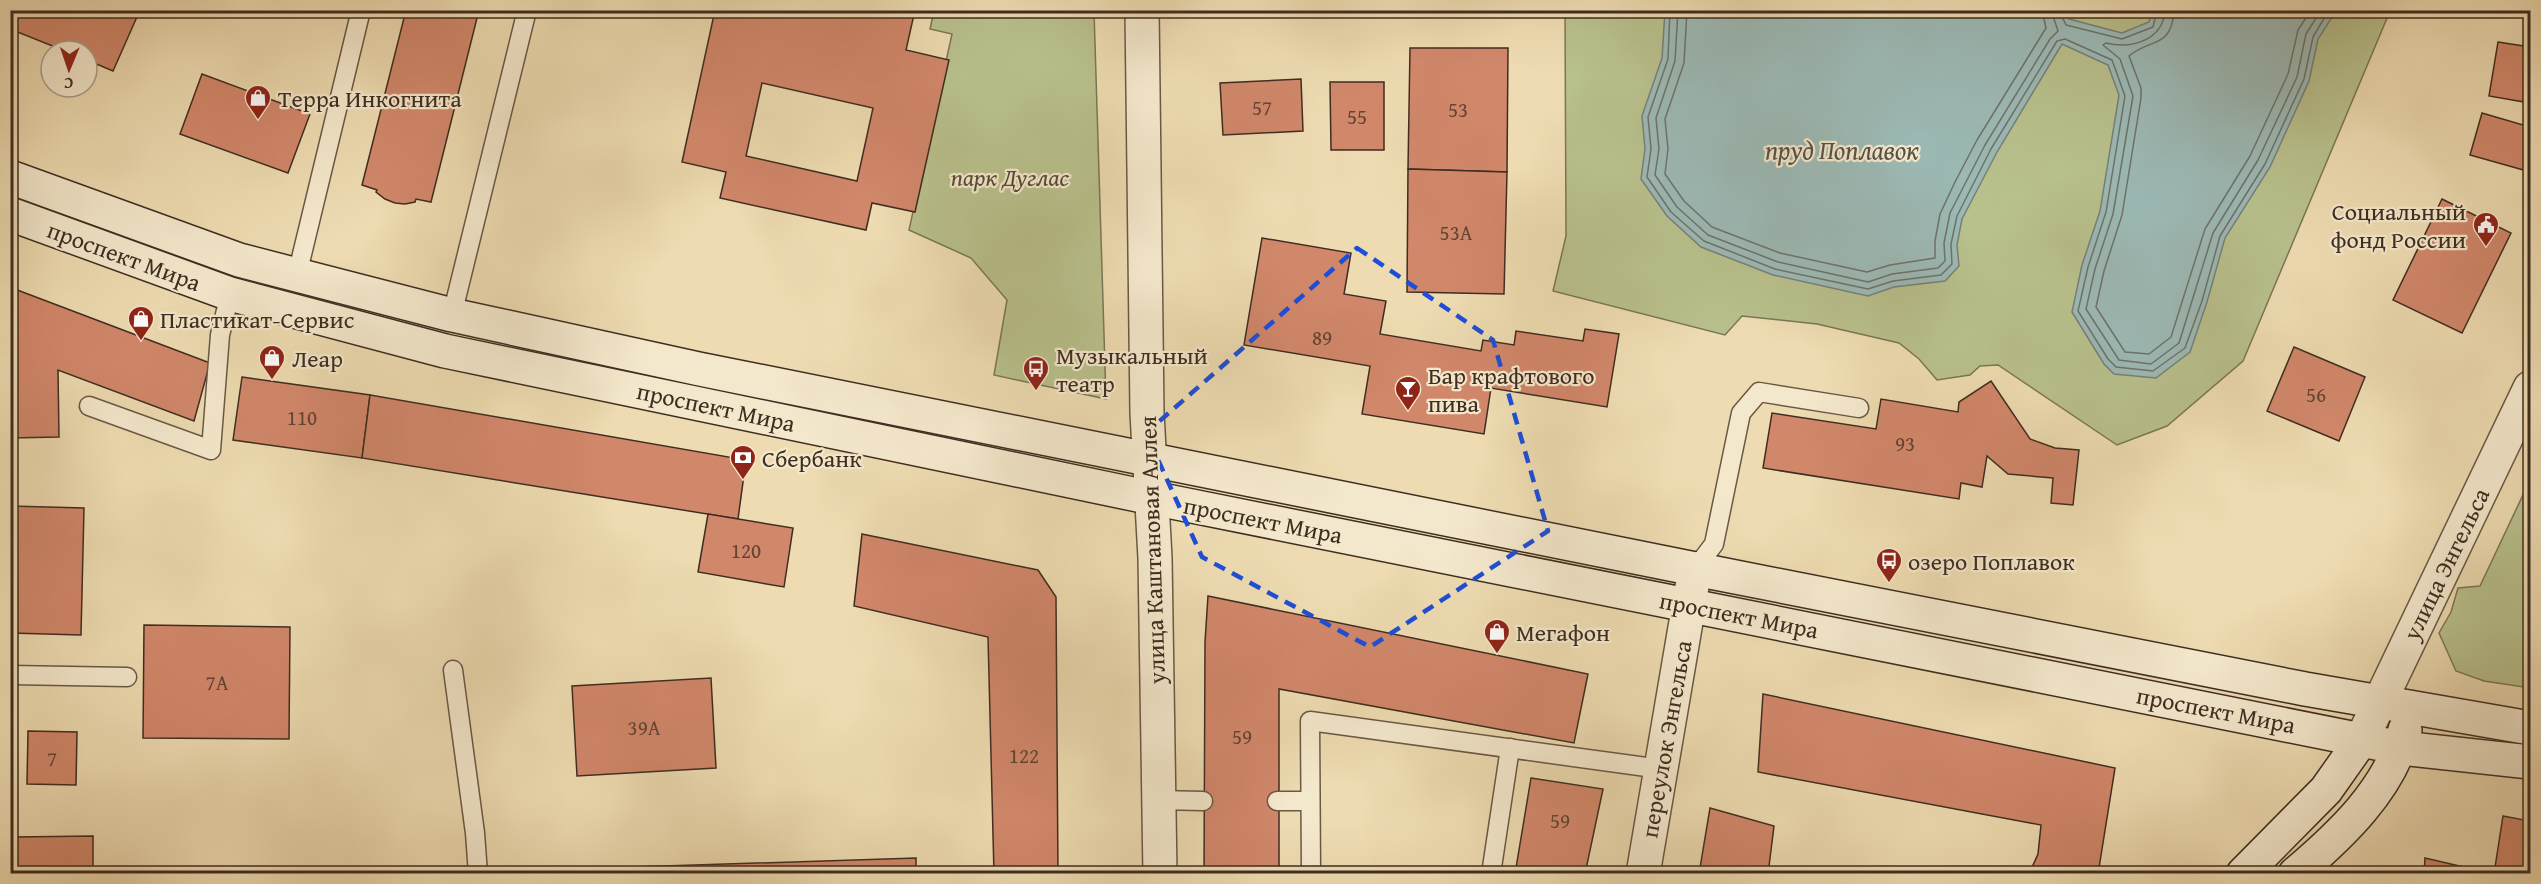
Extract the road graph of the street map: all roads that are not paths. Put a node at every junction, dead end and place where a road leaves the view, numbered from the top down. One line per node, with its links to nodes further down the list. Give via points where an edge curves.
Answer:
1 (361, 10): 6 (lane)
2 (527, 10): 8 (lane)
3 (1142, 10): 12 (main road, улица Каштановая Аллея)
4 (10, 177): 6 (main road, проспект Мира, via 239,260)
5 (10, 213): 7 (main road, проспект Мира)
6 (297, 275): 8 (main road, проспект Мира)
7 (230, 294): 10 (lane, via 220,335 211,450); 13 (main road, проспект Мира, via 434,348)
8 (452, 315): 12 (main road, проспект Мира)
9 (2530, 388): 19 (main road, улица Энгельса)
10 (89, 406)
11 (1859, 408): 14 (lane, via 1759,392 1741,413 1714,544)
12 (1149, 459): 13 (main road, улица Каштановая Аллея); 14 (main road, проспект Мира)
13 (1152, 498): 15 (main road, проспект Мира); 27 (main road, улица Каштановая Аллея)
14 (1695, 569): 15 (main road, переулок Энгельса); 19 (main road, проспект Мира)
15 (1689, 605): 22 (main road, проспект Мира); 26 (main road, переулок Энгельса)
16 (453, 670): 31 (lane)
17 (10, 675): 18 (lane)
18 (127, 677)
19 (2379, 702): 20 (main road, проспект Мира); 22 (main road, улица Энгельса)
20 (2411, 708): 21 (main road, проспект Мира); 24 (main road)
21 (2530, 728)
22 (2362, 740): 24 (main road, проспект Мира); 36 (main road, улица Энгельса, via 2326,790)
23 (1510, 748): 26 (lane); 30 (lane, via 1311,721); 34 (lane)
24 (2400, 748): 25 (main road, проспект Мира); 37 (main road, via 2365,807)
25 (2530, 762)
26 (1661, 769): 35 (main road, переулок Энгельса)
27 (1158, 800): 28 (lane); 32 (main road, улица Каштановая Аллея)
28 (1203, 801)
29 (1277, 801): 30 (lane)
30 (1310, 801): 33 (lane)
31 (478, 873)
32 (1160, 873)
33 (1311, 873)
34 (1491, 873)
35 (1643, 873)
36 (2243, 873)
37 (2295, 873)

